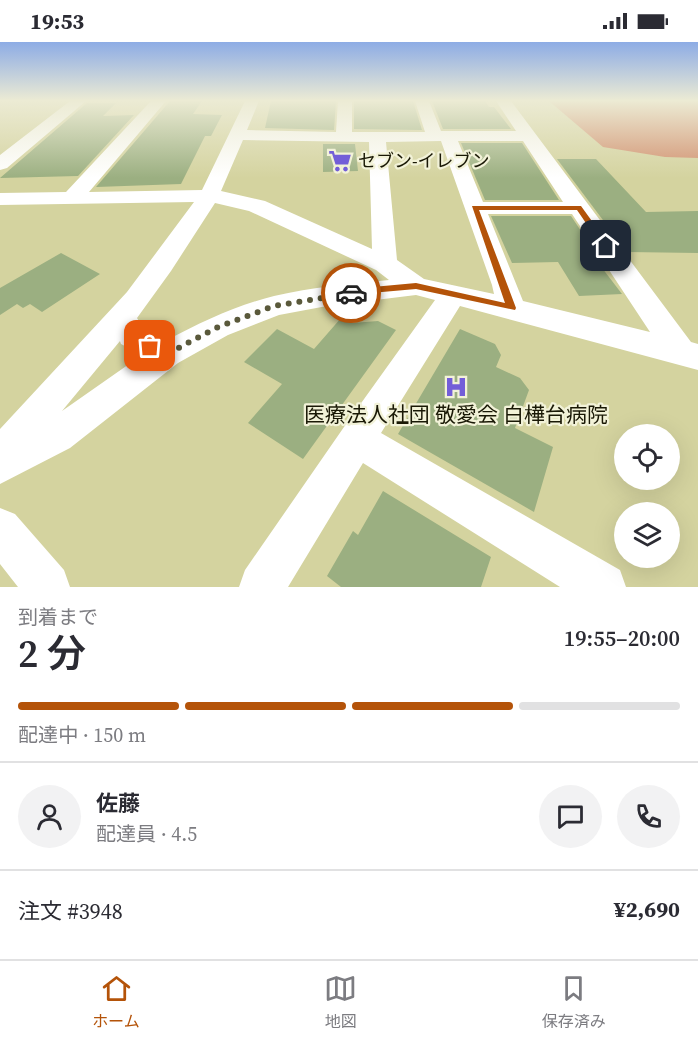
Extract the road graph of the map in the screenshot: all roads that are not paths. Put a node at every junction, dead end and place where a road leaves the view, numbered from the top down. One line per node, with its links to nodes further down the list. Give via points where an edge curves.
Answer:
1 (47, 126): 13 (street)
2 (136, 126): 16 (street)
3 (241, 126): 7 (street)
4 (344, 126): 8 (street)
5 (436, 126): 9 (street)
6 (520, 126): 10 (street)
7 (237, 135): 8 (street); 15 (street)
8 (344, 136): 11 (street)
9 (441, 136): 10 (street); 11 (street); 18 (street)
10 (527, 136): 19 (street)
11 (377, 137): 20 (street)
12 (0, 141): 13 (street)
13 (26, 143): 14 (street)
14 (0, 164)
15 (209, 196): 16 (street); 20 (street, via 257,206); 24 (street)
16 (71, 199): 17 (street)
17 (2, 200)
18 (475, 208): 19 (street); 23 (street)
19 (579, 208): 26 (street)
20 (386, 264): 21 (street)
21 (416, 286): 22 (street); 25 (street, via 274,306 218,327)
22 (454, 294): 23 (street); 27 (street)
23 (511, 308): 26 (street)
24 (123, 318): 25 (street, via 132,336); 28 (street)
25 (167, 354): 29 (street, via 57,436)
26 (690, 355)
27 (357, 439): 32 (street); 33 (street)
28 (0, 456)
29 (0, 465)
30 (0, 529): 31 (street)
31 (47, 587)
32 (262, 587)
33 (603, 587)

